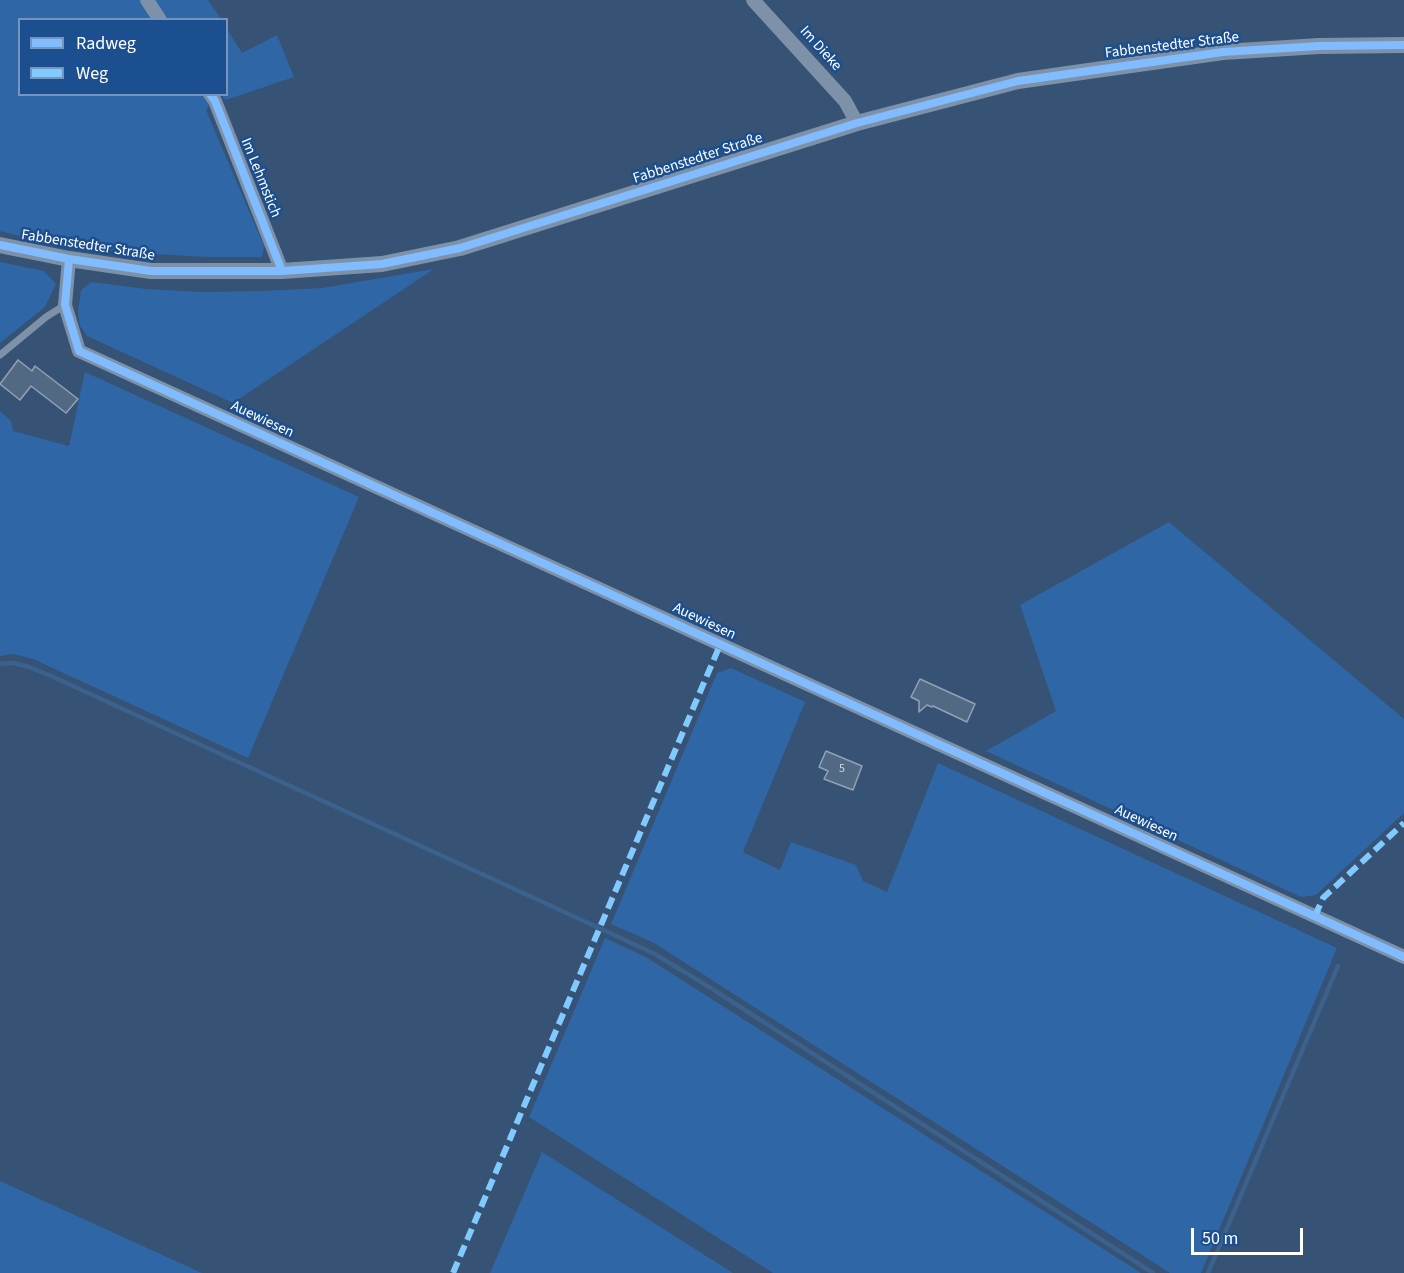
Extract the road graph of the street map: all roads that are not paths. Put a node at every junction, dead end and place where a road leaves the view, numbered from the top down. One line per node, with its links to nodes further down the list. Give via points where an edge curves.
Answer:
1 (147, 0): 3 (street)
2 (753, 0): 6 (street, Im Dieke, via 845,101)
3 (159, 18)
4 (1404, 45): 6 (street, Fabbenstedter Straße, via 1211,53 1018,81)
5 (211, 96): 9 (street, Im Lehmstich)
6 (857, 123): 9 (street, Fabbenstedter Straße, via 460,248 382,264)
7 (0, 245): 8 (street, Fabbenstedter Straße)
8 (69, 259): 9 (street, Fabbenstedter Straße, via 151,271); 10 (street, Auewiesen)
9 (282, 272)
10 (65, 305): 11 (lane); 12 (street, Auewiesen, via 79,351)
11 (0, 355)
12 (1404, 957)

